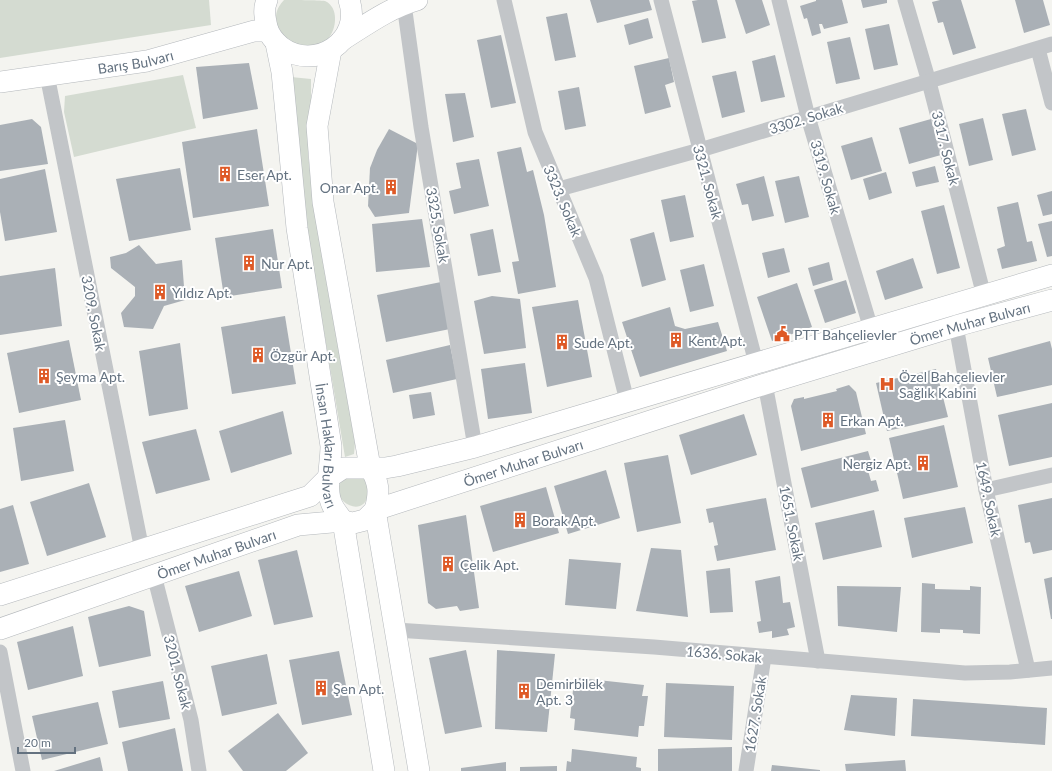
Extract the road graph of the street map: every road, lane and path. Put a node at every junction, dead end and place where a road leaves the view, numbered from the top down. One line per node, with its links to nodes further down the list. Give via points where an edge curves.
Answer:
1 (349, 0): 9 (main road, via 352,17 349,29)
2 (504, 0): 17 (street, 3323. Sokak, via 534,132)
3 (661, 0): 16 (street, 3321. Sokak)
4 (779, 0): 15 (street, 3319. Sokak)
5 (905, 0): 13 (street, 3317. Sokak)
6 (265, 1): 8 (main road, İnsan Hakları Bulvarı, via 264,17)
7 (410, 2): 9 (main road, via 381,15); 26 (street, 3325. Sokak, via 421,127)
8 (272, 37): 9 (main road, via 288,52 302,56 318,56); 11 (main road, Barış Bulvarı, via 254,30 147,61); 29 (main road, İnsan Hakları Bulvarı, via 282,72 297,228 331,446)
9 (337, 45): 27 (main road, via 317,126 323,202)
10 (1045, 47): 13 (street, 3302. Sokak); 14 (street)
11 (46, 75): 12 (main road, Barış Bulvarı); 33 (street, 3209. Sokak)
12 (0, 82)
13 (929, 82): 15 (street, 3302. Sokak); 19 (street, 3317. Sokak)
14 (1052, 104)
15 (808, 117): 16 (street, 3302. Sokak); 22 (street, 3319. Sokak)
16 (700, 150): 17 (street, 3302. Sokak); 23 (street, 3321. Sokak)
17 (559, 190): 25 (street, 3323. Sokak, via 596,278)
18 (1052, 276): 19 (main road, Ömer Muhar Bulvarı)
19 (984, 296): 22 (main road, Ömer Muhar Bulvarı)
20 (1052, 300): 21 (main road, Ömer Muhar Bulvarı)
21 (956, 326): 24 (main road, Ömer Muhar Bulvarı); 30 (street, 1649. Sokak)
22 (871, 329): 23 (main road, Ömer Muhar Bulvarı)
23 (756, 363): 25 (main road, Ömer Muhar Bulvarı)
24 (765, 384): 31 (main road, Ömer Muhar Bulvarı); 40 (street, 1651. Sokak)
25 (627, 401): 26 (main road, Ömer Muhar Bulvarı)
26 (475, 447): 27 (main road, Ömer Muhar Bulvarı, via 397,466)
27 (370, 467): 29 (main road, Ömer Muhar Bulvarı, via 343,468); 31 (main road, via 377,480 379,497)
28 (1052, 475): 30 (street)
29 (328, 478): 32 (main road, İnsan Hakları Bulvarı, via 331,502); 33 (main road, Ömer Muhar Bulvarı, via 310,496)
30 (986, 490): 42 (street, 1649. Sokak)
31 (375, 510): 32 (main road, Ömer Muhar Bulvarı, via 365,520 353,523); 37 (main road)
32 (343, 521): 34 (main road, Ömer Muhar Bulvarı, via 298,525); 43 (main road, İnsan Hakları Bulvarı)
33 (142, 550): 35 (main road, Ömer Muhar Bulvarı)
34 (154, 574): 36 (main road, Ömer Muhar Bulvarı); 45 (street, 3201. Sokak, via 190,720)
35 (0, 595)
36 (0, 629)
37 (396, 630): 39 (street, 1636. Sokak); 46 (main road)
38 (0, 652): 44 (street)
39 (764, 657): 40 (street, 1636. Sokak); 47 (street, 1627. Sokak)
40 (818, 662): 42 (street, 1636. Sokak, via 965,674)
41 (1052, 668): 42 (street, 1636. Sokak)
42 (1028, 670)
43 (377, 767)
44 (23, 771)
45 (199, 771)
46 (419, 771)
47 (746, 771)

